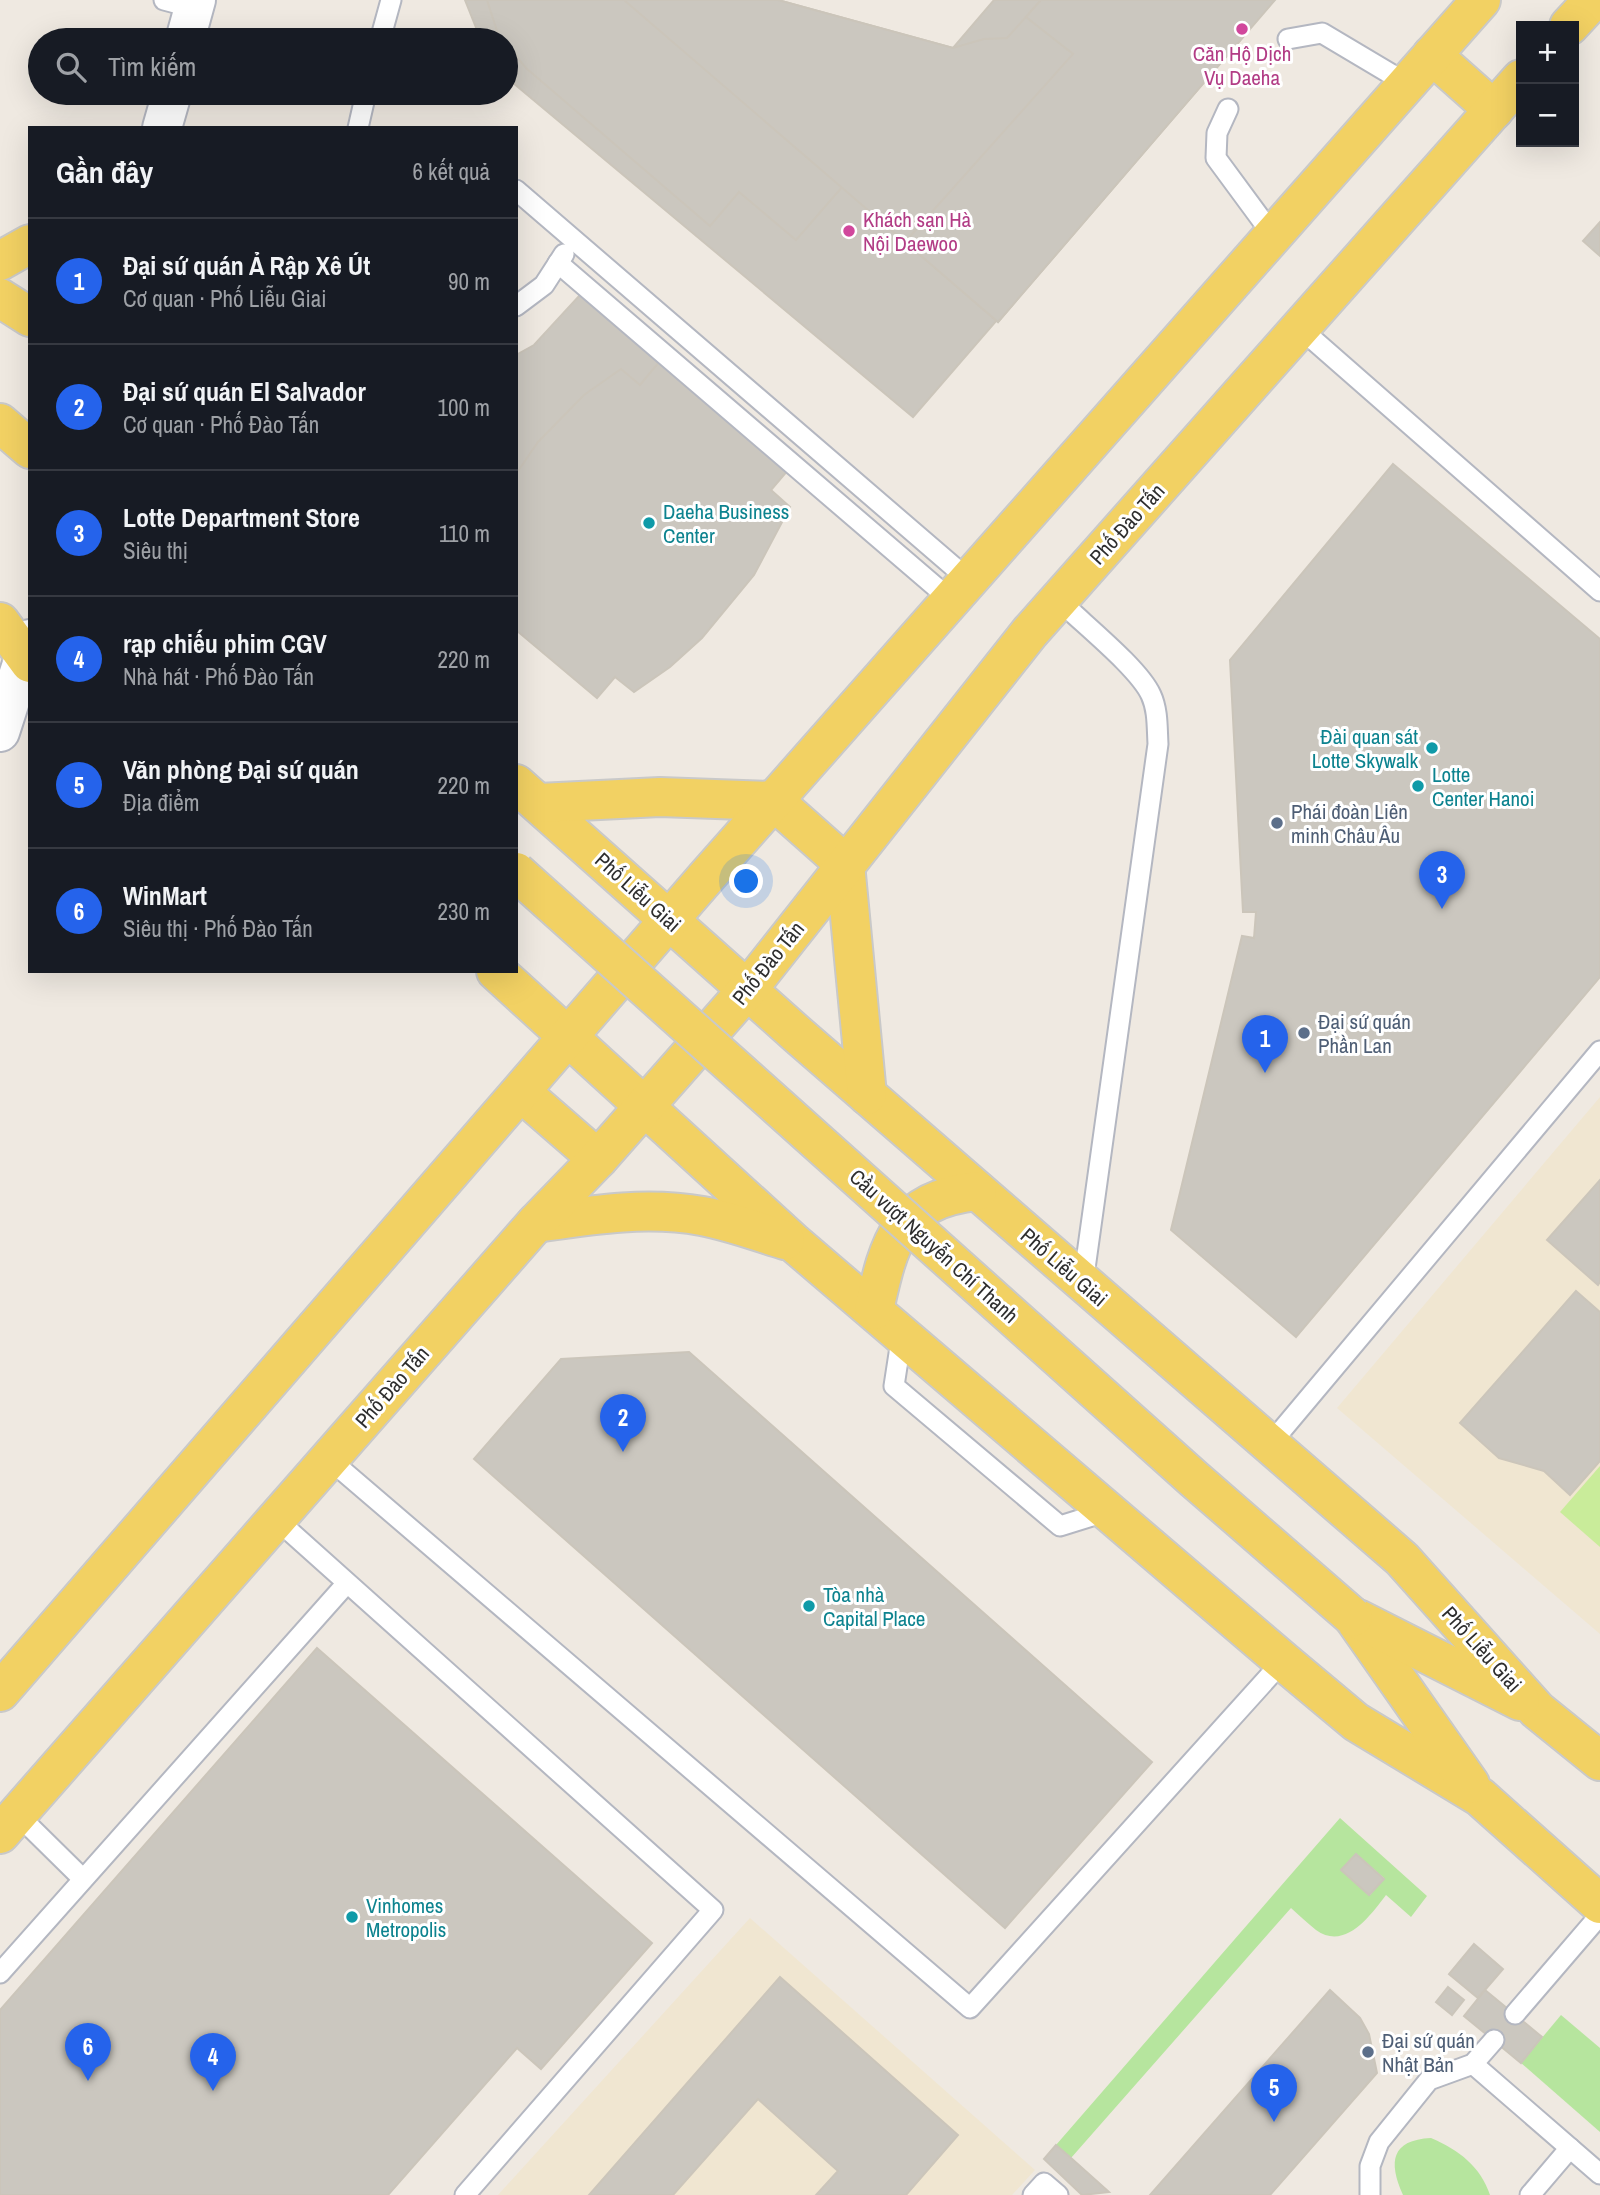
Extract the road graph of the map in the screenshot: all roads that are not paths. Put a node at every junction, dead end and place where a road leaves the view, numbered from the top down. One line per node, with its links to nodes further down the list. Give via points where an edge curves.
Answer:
1 (391, 0): 5 (lane)
2 (1481, 0): 7 (main road)
3 (1593, 0): 4 (main road)
4 (1574, 21)
5 (383, 28)
6 (1288, 39): 8 (lane, via 1322,33)
7 (1432, 55): 8 (main road); 13 (main road)
8 (1406, 83): 17 (main road)
9 (1517, 84): 13 (main road, Phố Đào Tấn)
10 (169, 105): 14 (main road)
11 (363, 105): 15 (lane)
12 (1228, 109): 17 (lane, via 1217,133 1216,158)
13 (1494, 110): 25 (main road, Phố Đào Tấn)
14 (163, 126)
15 (358, 126)
16 (518, 192): 18 (lane)
17 (1272, 234): 28 (main road)
18 (573, 241): 21 (lane); 28 (lane)
19 (28, 245): 20 (main road)
20 (0, 261)
21 (558, 263): 23 (lane, via 544,285); 28 (lane)
22 (0, 298): 24 (main road)
23 (518, 304)
24 (28, 316)
25 (1301, 329): 29 (lane); 30 (main road, Phố Đào Tấn)
26 (0, 423): 27 (main road)
27 (28, 447)
28 (960, 590): 35 (main road)
29 (1600, 591)
30 (1059, 600): 36 (main road, Phố Đào Tấn); 50 (lane, via 1139,677 1151,695 1158,744)
31 (0, 622): 32 (main road)
32 (28, 654): 33 (main road)
33 (0, 732)
34 (528, 793): 35 (main road); 38 (main road, Phố Liễu Giai)
35 (774, 801): 36 (main road); 38 (main road)
36 (845, 864): 40 (main road, Phố Đào Tấn); 44 (main road)
37 (518, 874): 56 (main road, Cầu vượt Nguyễn Chí Thanh, bridge)
38 (670, 922): 40 (main road, Phố Liễu Giai); 41 (main road)
39 (498, 973): 41 (main road)
40 (747, 989): 44 (main road, Phố Liễu Giai); 45 (main road, Phố Đào Tấn)
41 (567, 1039): 43 (main road); 45 (main road)
42 (1600, 1051): 52 (lane)
43 (522, 1093): 46 (main road); 58 (main road)
44 (867, 1095): 47 (main road, Phố Liễu Giai)
45 (643, 1107): 46 (main road, Phố Đào Tấn); 49 (main road)
46 (598, 1159): 48 (main road, Phố Đào Tấn)
47 (977, 1191): 50 (main road, Phố Liễu Giai); 51 (main road, via 941,1197 908,1217 891,1249)
48 (536, 1223): 49 (main road, via 600,1213 656,1211 704,1216); 53 (main road, Phố Đào Tấn)
49 (794, 1242): 51 (main road)
50 (1083, 1283): 52 (main road, Phố Liễu Giai)
51 (888, 1322): 57 (main road)
52 (1270, 1443): 59 (main road, Phố Liễu Giai, via 1402,1559)
53 (329, 1459): 54 (main road, Phố Đào Tấn); 57 (lane, via 970,2008)
54 (276, 1519): 55 (lane); 62 (main road, Phố Đào Tấn)
55 (347, 1583): 63 (lane); 72 (lane, via 713,1910)
56 (1353, 1617): 59 (main road, Cầu vượt Nguyễn Chí Thanh); 61 (main road, Cầu vượt Nguyễn Chí Thanh)
57 (1283, 1661): 61 (main road, via 1356,1722)
58 (0, 1692)
59 (1537, 1710): 60 (main road, Phố Liễu Giai)
60 (1600, 1761)
61 (1480, 1797): 64 (main road)
62 (8, 1824): 63 (lane)
63 (83, 1879): 66 (lane)
64 (1600, 1904)
65 (1600, 1915): 67 (lane)
66 (0, 1973)
67 (1516, 2014)
68 (1494, 2040): 69 (lane)
69 (1473, 2064): 70 (lane); 75 (lane, via 1429,2080 1388,2132 1370,2166)
70 (1570, 2148): 71 (lane); 76 (lane)
71 (1600, 2174)
72 (465, 2195)
73 (1033, 2195): 74 (lane, via 1044,2182)
74 (1058, 2195)
75 (1370, 2195)
76 (1530, 2195)

